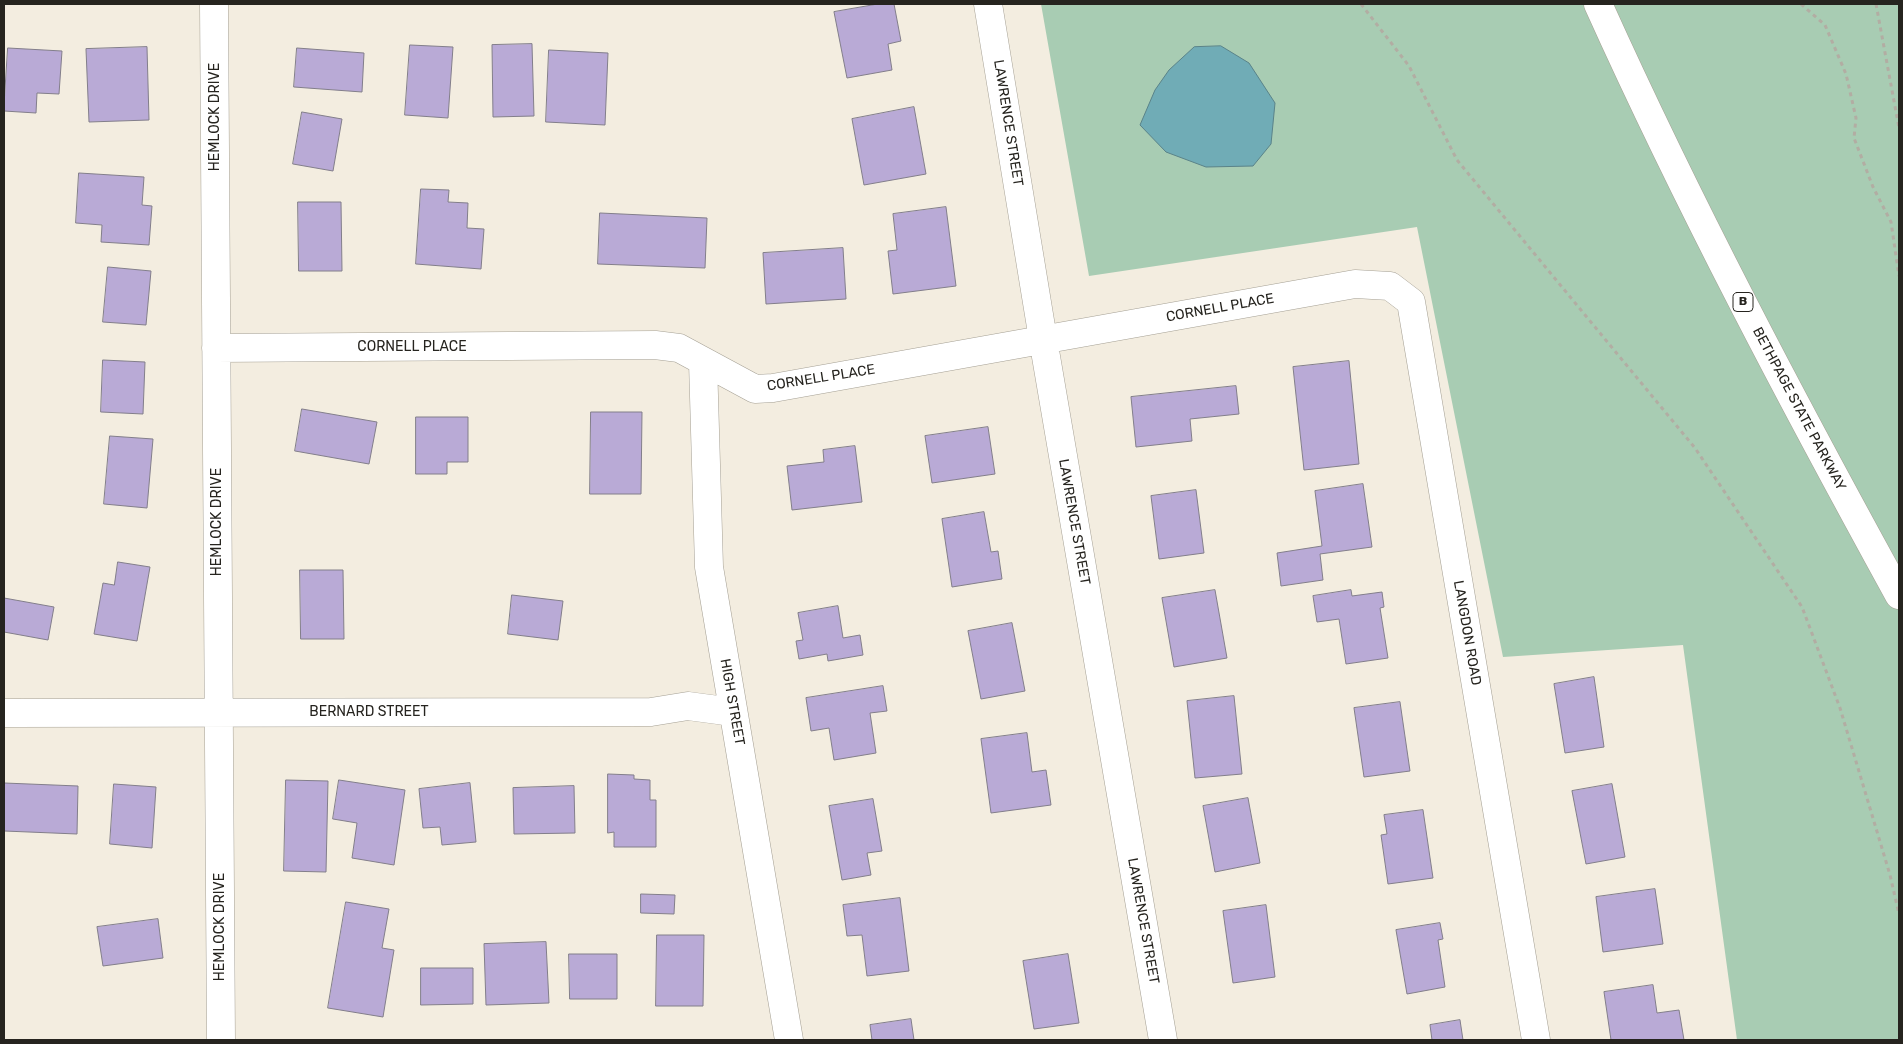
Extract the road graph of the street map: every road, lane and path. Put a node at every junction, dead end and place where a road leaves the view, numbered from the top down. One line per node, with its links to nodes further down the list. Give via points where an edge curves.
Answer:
1 (214, 4): 11 (main road, HEMLOCK DRIVE)
2 (988, 4): 10 (main road, LAWRENCE STREET)
3 (1361, 4): 17 (path, via 1409,66 1457,160 1696,448 1802,607 1840,708)
4 (1598, 4): 13 (main road, BETHPAGE STATE PARKWAY / B, via 1714,246)
5 (1801, 4): 8 (path, via 1825,25 1846,74 1856,118 1854,138 1891,222)
6 (1876, 4): 7 (path)
7 (1899, 128)
8 (1899, 276)
9 (1339, 287): 10 (main road, CORNELL PLACE); 21 (main road, LANGDON ROAD, via 1355,284 1390,286 1411,302)
10 (1043, 339): 12 (main road, CORNELL PLACE, via 773,388 755,389); 20 (main road, LAWRENCE STREET)
11 (216, 348): 12 (main road, CORNELL PLACE, via 656,345 678,348); 14 (main road, HEMLOCK DRIVE)
12 (703, 362): 15 (main road, HIGH STREET, via 709,567)
13 (1899, 595)
14 (219, 712): 15 (main road, BERNARD STREET, via 651,712 688,706); 16 (main road, BERNARD STREET); 18 (main road, HEMLOCK DRIVE)
15 (733, 712): 19 (main road, HIGH STREET)
16 (4, 713)
17 (1899, 914)
18 (221, 1040)
19 (789, 1040)
20 (1163, 1040)
21 (1536, 1040)

